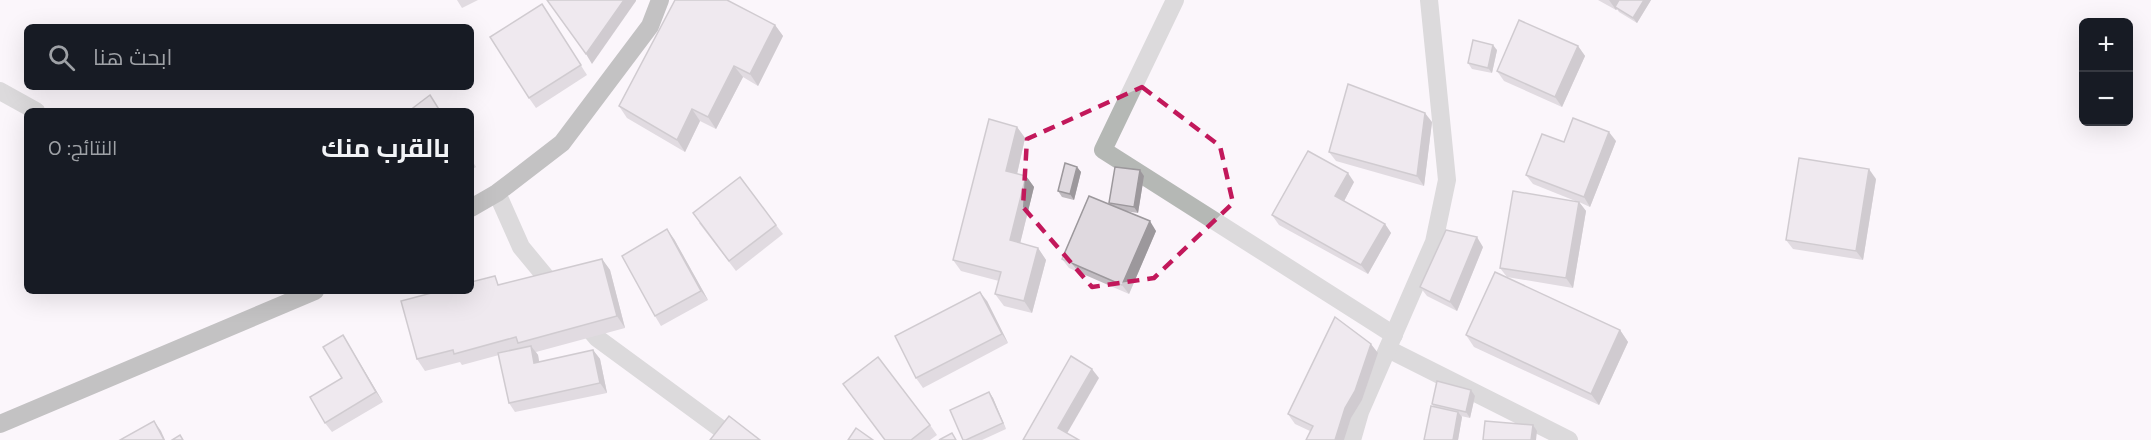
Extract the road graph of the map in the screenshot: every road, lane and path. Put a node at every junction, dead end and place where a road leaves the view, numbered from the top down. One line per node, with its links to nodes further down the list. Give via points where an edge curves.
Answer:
1 (660, 0): 6 (main road, via 650,26 562,143)
2 (1174, 0): 9 (street, via 1103,150)
3 (1429, 0): 9 (street, via 1447,180 1434,242)
4 (0, 91): 5 (street)
5 (31, 108)
6 (497, 194): 7 (main road); 11 (street, via 521,248 597,338)
7 (474, 206)
8 (308, 294): 10 (main road)
9 (1391, 342): 12 (street); 13 (street)
10 (0, 424)
11 (736, 440)
12 (1352, 440)
13 (1569, 440)

